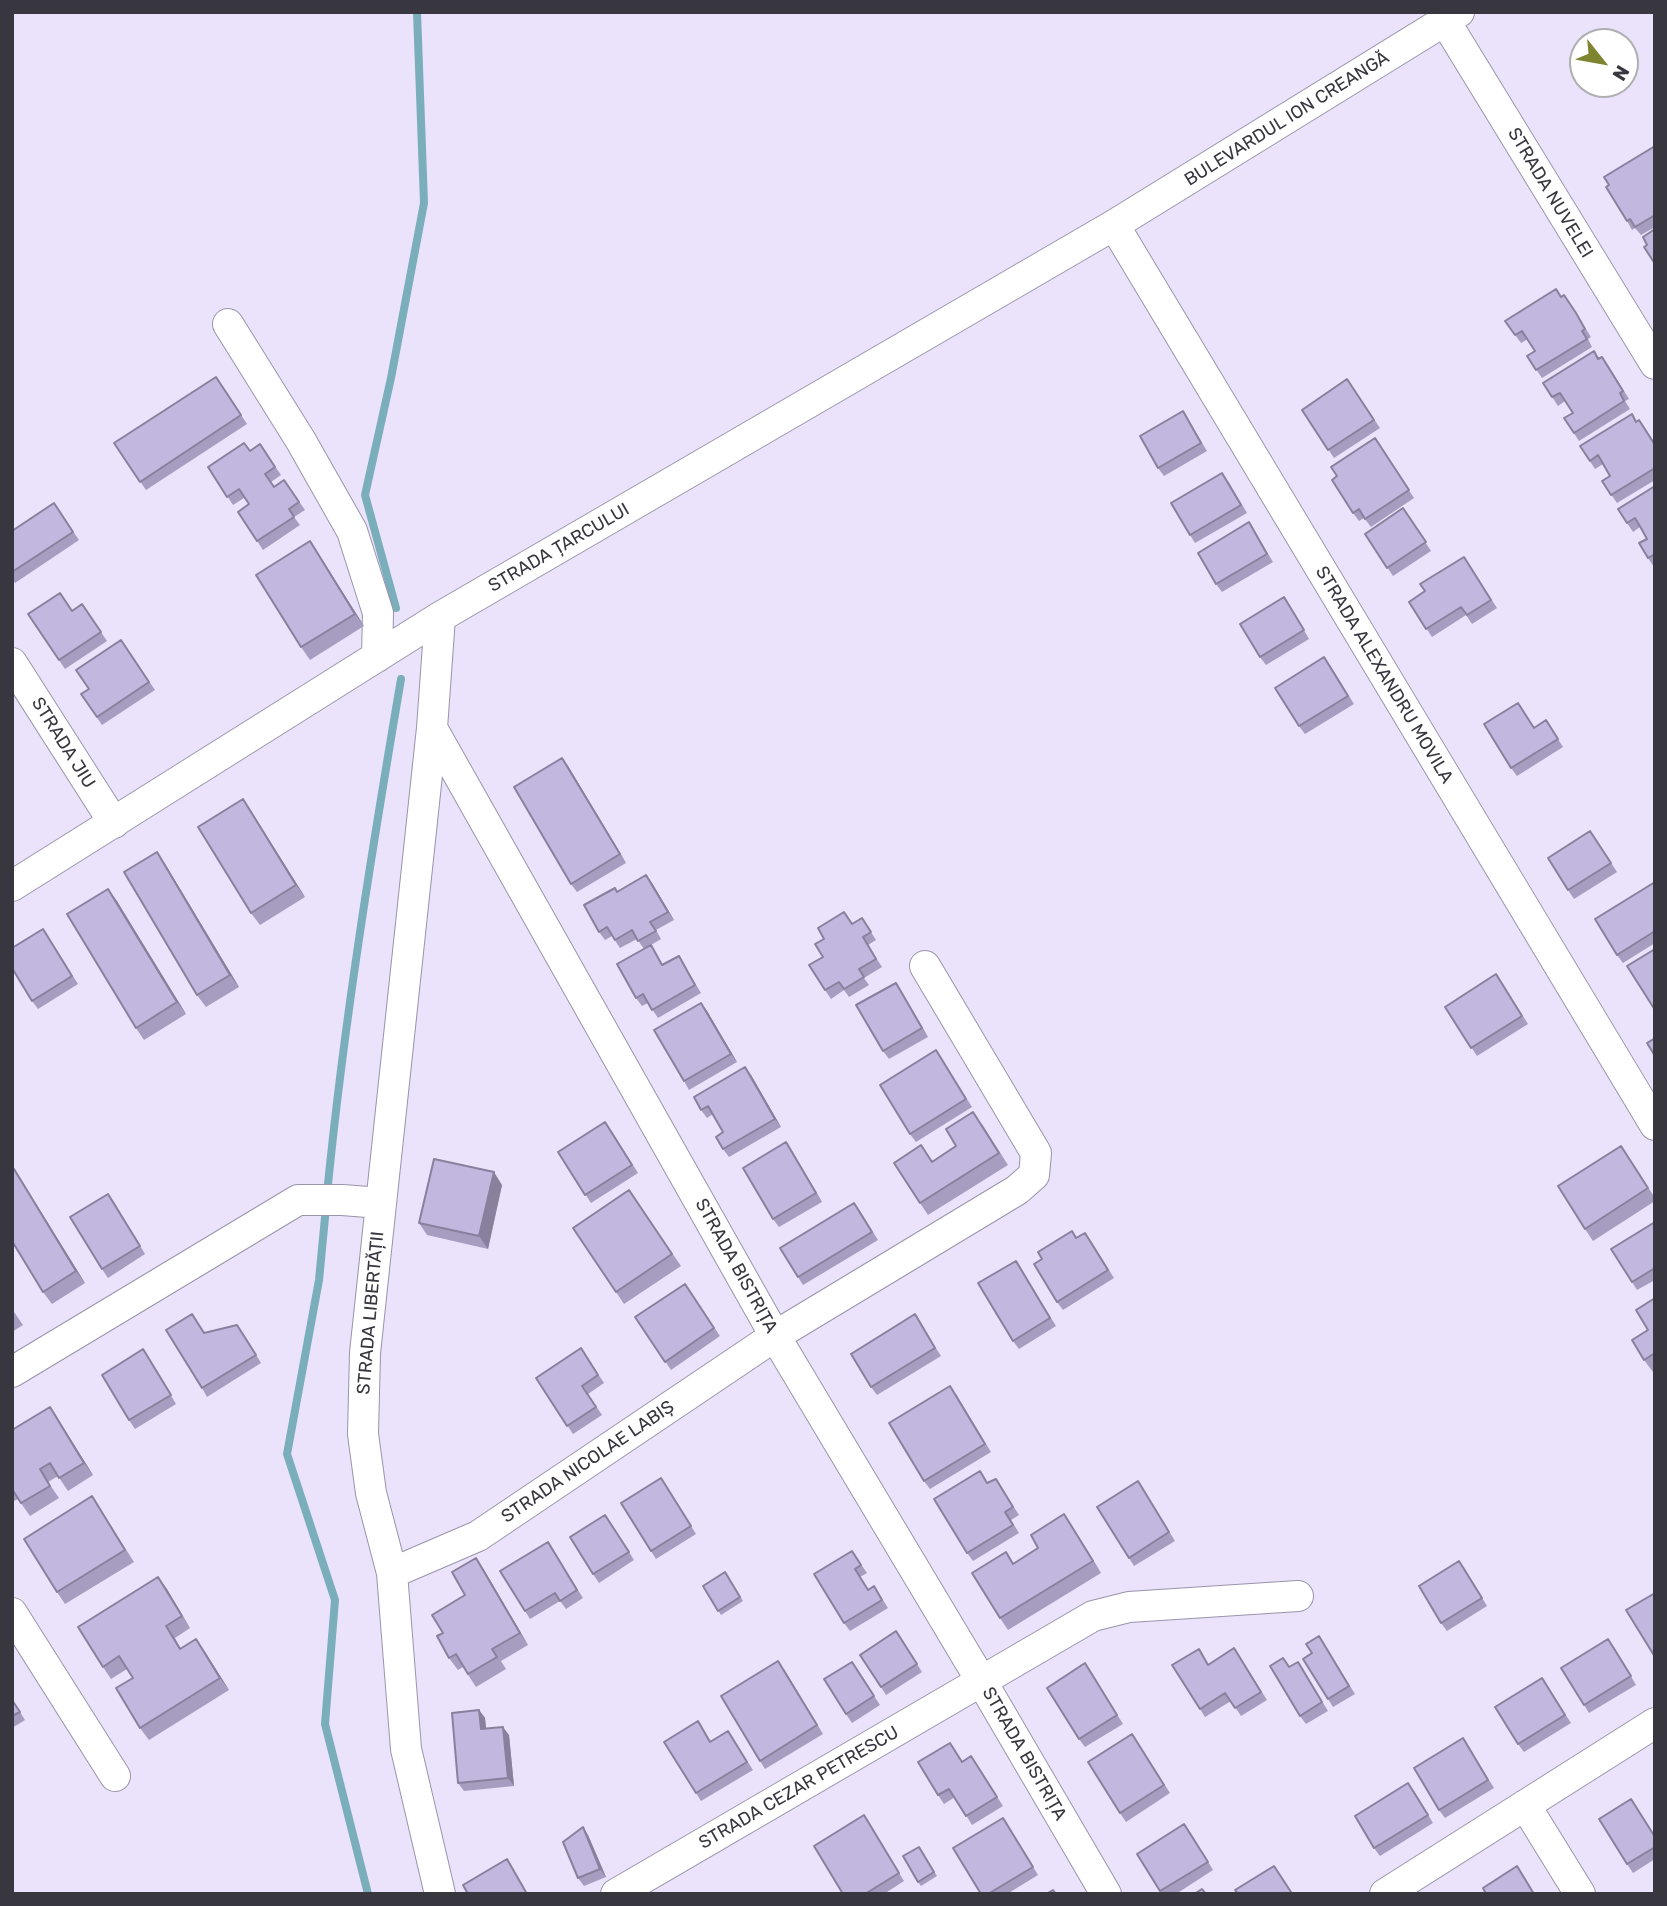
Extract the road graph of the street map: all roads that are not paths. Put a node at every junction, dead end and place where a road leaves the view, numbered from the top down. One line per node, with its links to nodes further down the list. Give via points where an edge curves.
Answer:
1 (1452, 17): 2 (street, BULEVARDUL ION CREANGĂ); 4 (street, STRADA NUVELEI)
2 (1114, 225): 5 (street, STRADA ȚARCULUI); 12 (street, STRADA ALEXANDRU MOVILA)
3 (228, 324): 6 (street, via 352,531 378,613)
4 (1655, 364)
5 (440, 617): 6 (street, STRADA ȚARCULUI); 8 (street)
6 (377, 657): 9 (street, STRADA ȚARCULUI)
7 (12, 663): 9 (street, STRADA JIU)
8 (432, 728): 13 (street, STRADA LIBERTĂȚII); 14 (street, STRADA BISTRIȚA)
9 (114, 823): 10 (street, STRADA ȚARCULUI)
10 (12, 886)
11 (925, 966): 14 (street, STRADA NICOLAE LABIȘ, via 1036,1153 1034,1175 995,1204)
12 (1655, 1125)
13 (381, 1203): 15 (street, via 298,1200); 16 (street, STRADA LIBERTĂȚII, via 365,1353 363,1434 371,1493)
14 (775, 1336): 16 (street, STRADA NICOLAE LABIȘ, via 478,1536); 19 (street, STRADA BISTRIȚA)
15 (12, 1373)
16 (392, 1573): 23 (street, STRADA LIBERTĂȚII, via 406,1749)
17 (1298, 1596): 19 (street, STRADA CEZAR PETRESCU, via 1129,1607 1093,1616)
18 (12, 1613): 21 (street)
19 (982, 1682): 24 (street, STRADA CEZAR PETRESCU); 25 (street, STRADA BISTRIȚA)
20 (1655, 1723): 22 (street)
21 (115, 1776)
22 (1525, 1805): 26 (street); 27 (street)
23 (440, 1894)
24 (616, 1894)
25 (1106, 1894)
26 (1385, 1894)
27 (1580, 1894)

